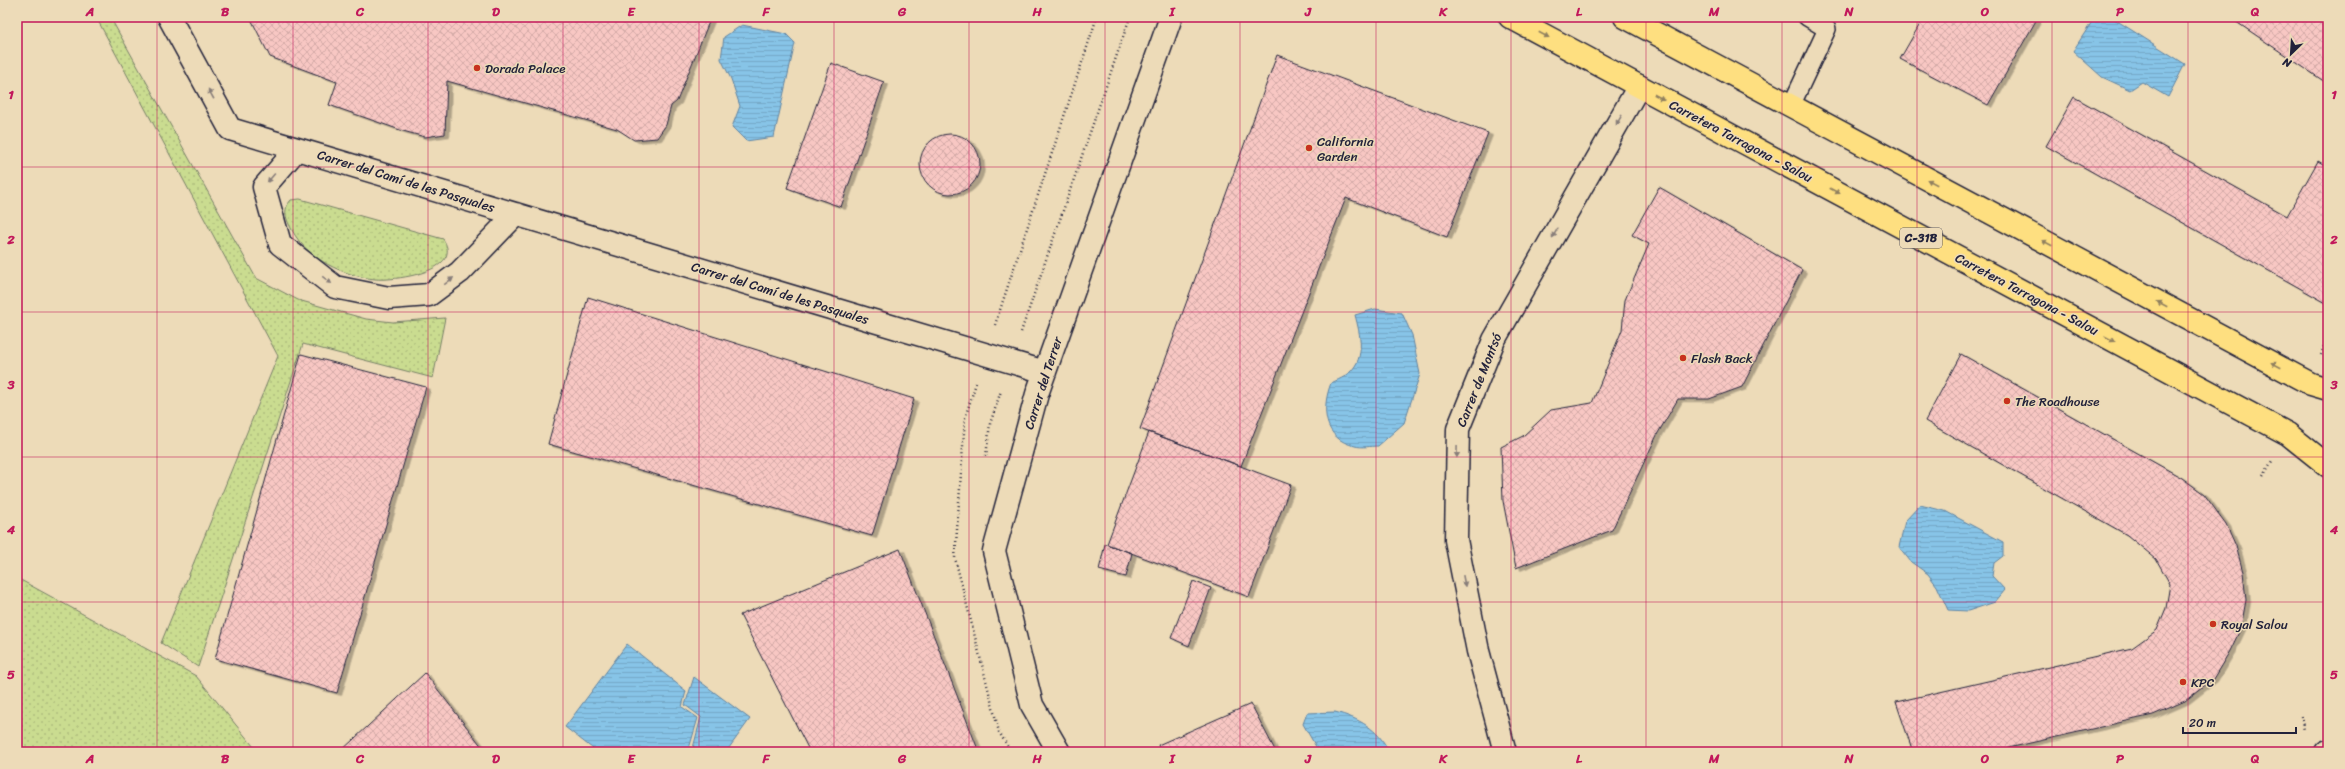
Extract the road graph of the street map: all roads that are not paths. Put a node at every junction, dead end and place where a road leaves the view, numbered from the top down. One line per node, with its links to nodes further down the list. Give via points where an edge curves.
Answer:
1 (169, 17): 8 (street, Carrer del Camí de les Pasquales, one-way to 1, via 230,128)
2 (1171, 17): 10 (street, Carrer del Terrer)
3 (1510, 17): 6 (main road, Carretera Tarragona - Salou / C-31B, one-way to 6)
4 (1625, 17): 7 (main road)
5 (1807, 17): 7 (lane, via 1826,29)
6 (1639, 86): 12 (main road, Carretera Tarragona - Salou / C-31B, one-way to 12, via 2288,434); 14 (street, Carrer de Montsó, one-way to 14, via 1494,340 1458,429 1456,540 1478,650)
7 (1791, 106): 11 (main road, one-way to 7, via 2311,384)
8 (296, 149): 9 (street, Carrer del Camí de les Pasquales); 9 (street, Carrer del Camí de les Pasquales, one-way to 9, via 264,187 280,244 336,287 389,298 430,295 460,272)
9 (516, 214): 10 (street, Carrer del Camí de les Pasquales)
10 (1045, 372): 13 (street, Carrer del Terrer, via 994,551 1032,705)
11 (2328, 389)
12 (2328, 466)
13 (1059, 752)
14 (1505, 752)

